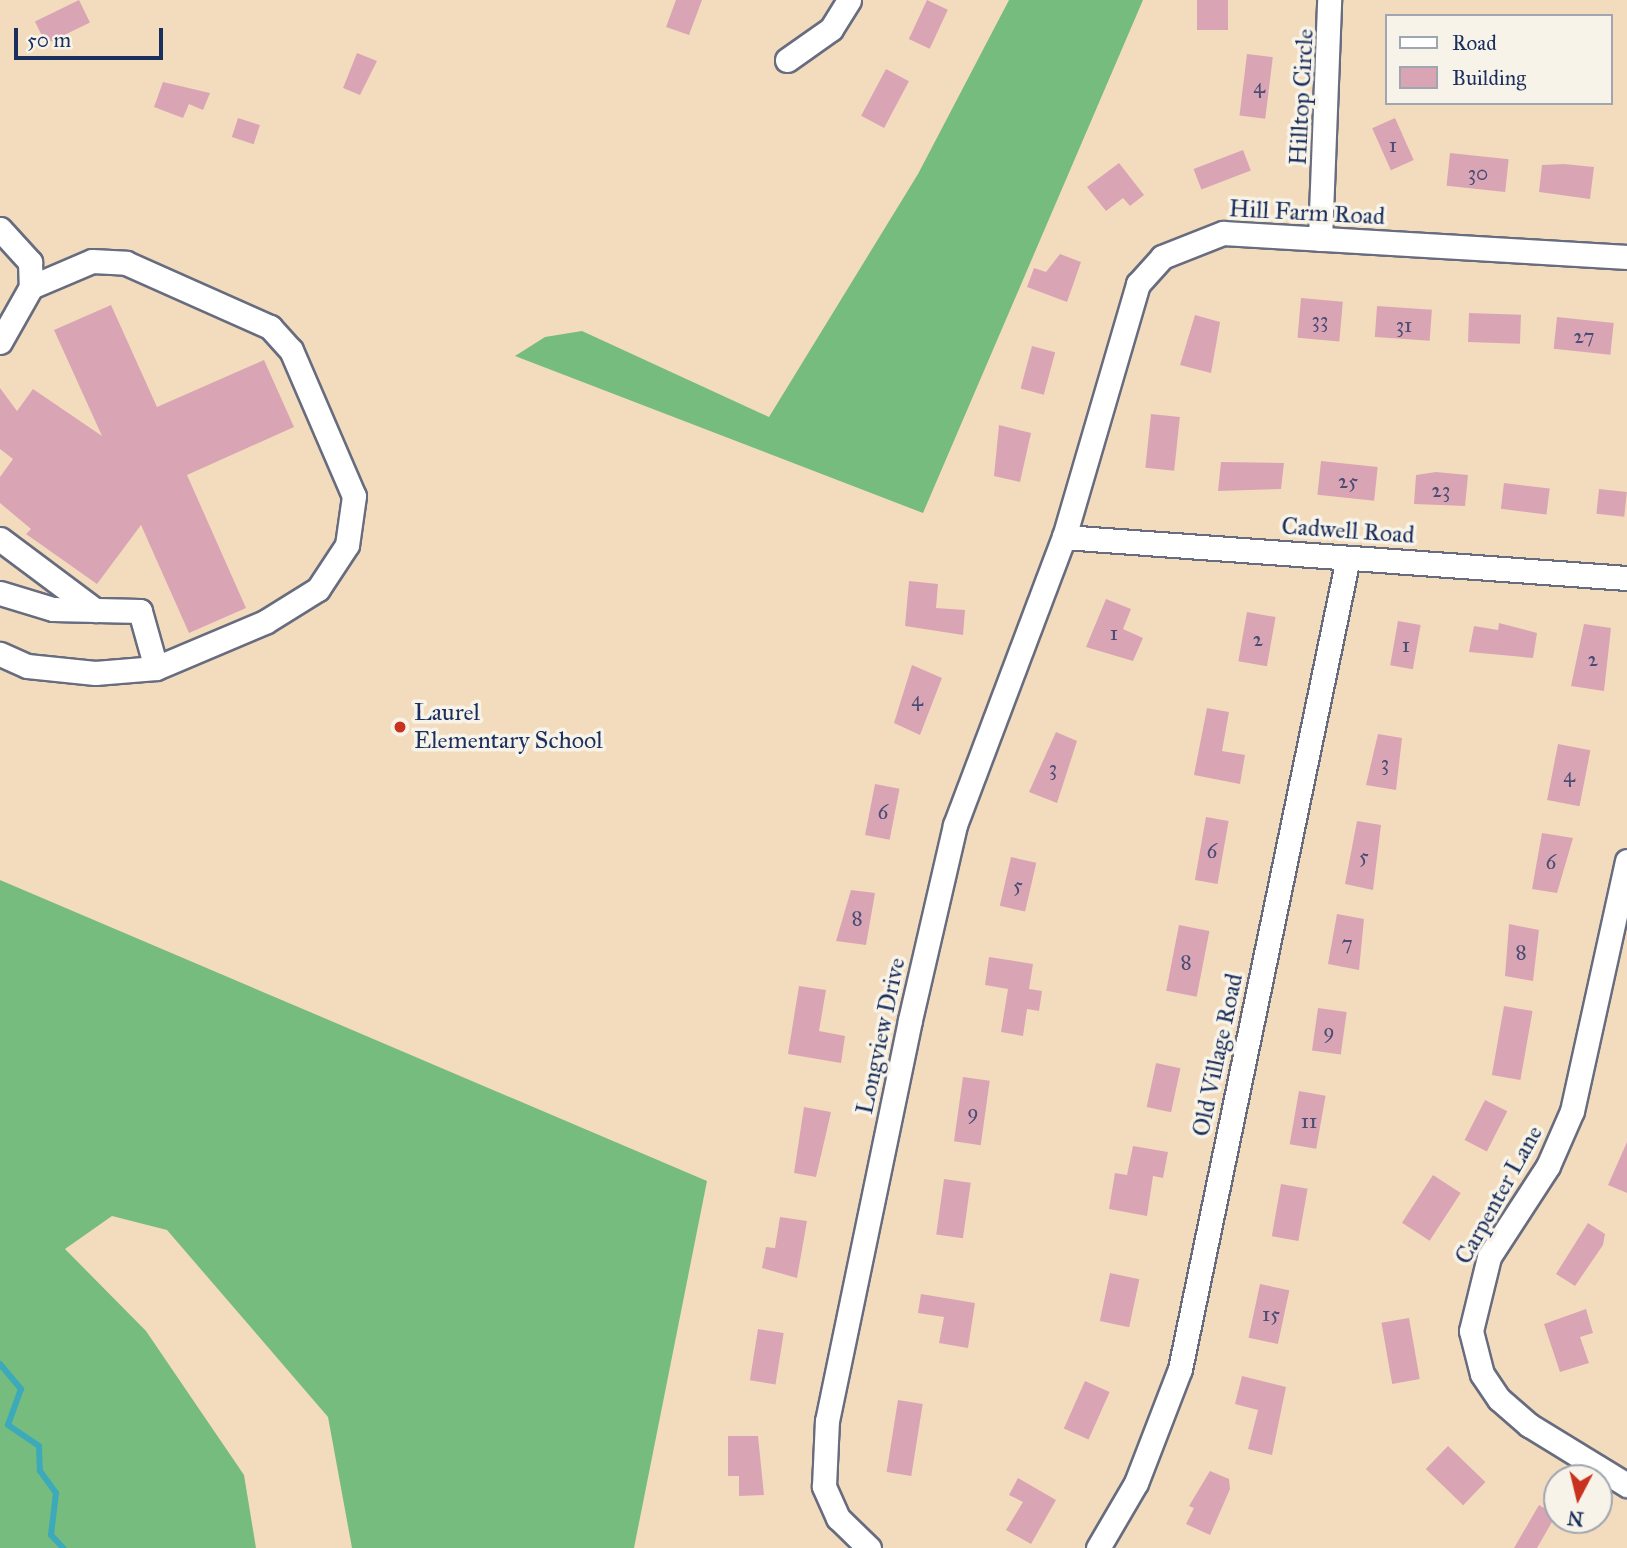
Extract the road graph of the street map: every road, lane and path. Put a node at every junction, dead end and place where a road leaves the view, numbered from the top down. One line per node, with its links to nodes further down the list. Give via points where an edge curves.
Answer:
1 (849, 0): 3 (street, via 831,29)
2 (1329, 0): 5 (street, Hilltop Circle)
3 (787, 60)
4 (0, 229): 7 (street, via 30,262)
5 (1320, 239): 6 (street, Hill Farm Road); 9 (street, Hill Farm Road, via 1223,233 1163,257 1138,284)
6 (1627, 257)
7 (31, 287): 8 (street); 16 (street, via 92,261 126,263 270,327 291,350 354,496 347,545 318,589 265,622)
8 (0, 342)
9 (1064, 537): 11 (street, Cadwell Road); 19 (street, Longview Drive, via 955,825 827,1422 824,1486 838,1518)
10 (0, 539): 14 (street)
11 (1348, 558): 12 (street, Cadwell Road); 20 (street, Old Village Road, via 1180,1370 1141,1472)
12 (1627, 578)
13 (0, 593): 14 (street, via 53,609)
14 (95, 610): 16 (street, via 140,611)
15 (0, 654): 16 (street, via 27,666 95,673)
16 (156, 668)
17 (1626, 874): 18 (street, Carpenter Lane, via 1572,1111 1548,1166 1489,1257 1471,1331 1482,1374 1499,1399 1529,1425)
18 (1627, 1485)
19 (869, 1548)
20 (1098, 1548)

